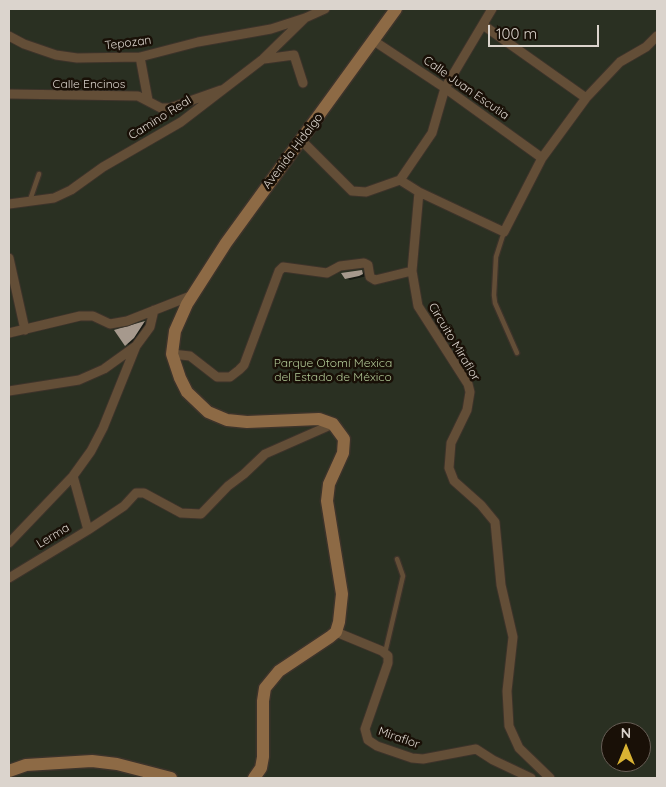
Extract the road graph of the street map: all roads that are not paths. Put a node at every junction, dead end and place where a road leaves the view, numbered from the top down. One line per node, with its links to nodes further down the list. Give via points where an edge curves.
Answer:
1 (325, 9): 4 (street)
2 (396, 9): 8 (main road, Avenida Hidalgo)
3 (492, 9): 5 (street)
4 (305, 18): 9 (street, Tepozan, via 253,33); 10 (street, Camino Real)
5 (483, 26): 12 (street); 15 (street)
6 (9, 36): 9 (street, Tepozan, via 56,55 78,58)
7 (657, 36): 15 (street, via 646,47 620,62)
8 (374, 41): 12 (street, Calle Juan Escutia); 17 (main road, Avenida Hidalgo)
9 (140, 56): 16 (street)
10 (264, 59): 11 (street, via 294,55); 13 (street, Camino Real)
11 (303, 83)
12 (446, 88): 18 (street, Calle Juan Escutia); 20 (street, via 432,133)
13 (224, 90): 16 (street, Calle Encinos, via 214,90 170,108 162,108); 22 (street, Camino Real, via 181,122 103,167 71,190 54,198)
14 (9, 94): 16 (street, Calle Encinos, via 61,97 120,95)
15 (586, 98): 18 (street)
16 (148, 100)
17 (300, 139): 20 (street, via 352,192 366,192); 27 (main road, Avenida Hidalgo)
18 (542, 158): 24 (street)
19 (39, 174): 22 (lane)
20 (400, 180): 21 (street)
21 (419, 192): 24 (street); 26 (street, Circuito Miraflor)
22 (30, 202): 23 (street, Camino Real)
23 (9, 204)
24 (504, 232): 32 (lane, via 496,257 494,295)
25 (9, 258): 29 (street)
26 (412, 271): 33 (street, via 375,280 370,277 368,264 364,263 340,266 327,273 283,267 244,365 239,370 230,377 217,377 190,356); 47 (street, Circuito Miraflor, via 418,306 468,384 467,410 451,443 448,468 454,481 481,505 494,522 501,585 513,637 507,691 508,715 519,748)
27 (193, 295): 28 (street); 33 (main road, Avenida Hidalgo, via 178,322)
28 (154, 310): 29 (street, via 110,324 93,316 80,316); 31 (street, via 150,326)
29 (25, 330): 30 (street)
30 (9, 333)
31 (136, 346): 34 (street, via 89,377); 36 (street, Lerma, via 103,428)
32 (517, 353)
33 (172, 354): 35 (main road, via 187,392 217,417 248,422 319,419)
34 (9, 391)
35 (333, 424): 37 (street, via 265,454 201,514 181,513 144,493 136,493 124,506); 41 (main road, via 341,433 344,447 329,484 327,501 342,594)
36 (73, 476): 37 (street, Lerma); 38 (street, Lerma)
37 (88, 530): 40 (street, Lerma)
38 (9, 543)
39 (397, 559): 42 (lane, via 403,576)
40 (9, 578)
41 (336, 632): 42 (street); 45 (main road, via 279,671 266,688 263,701 264,757)
42 (385, 653): 46 (street, Miraflor, via 388,663 365,729 368,740 412,758 424,759 476,749)
43 (9, 771): 44 (main road, via 26,765 92,762 117,764)
44 (171, 778)
45 (254, 778)
46 (531, 778)
47 (550, 778)

